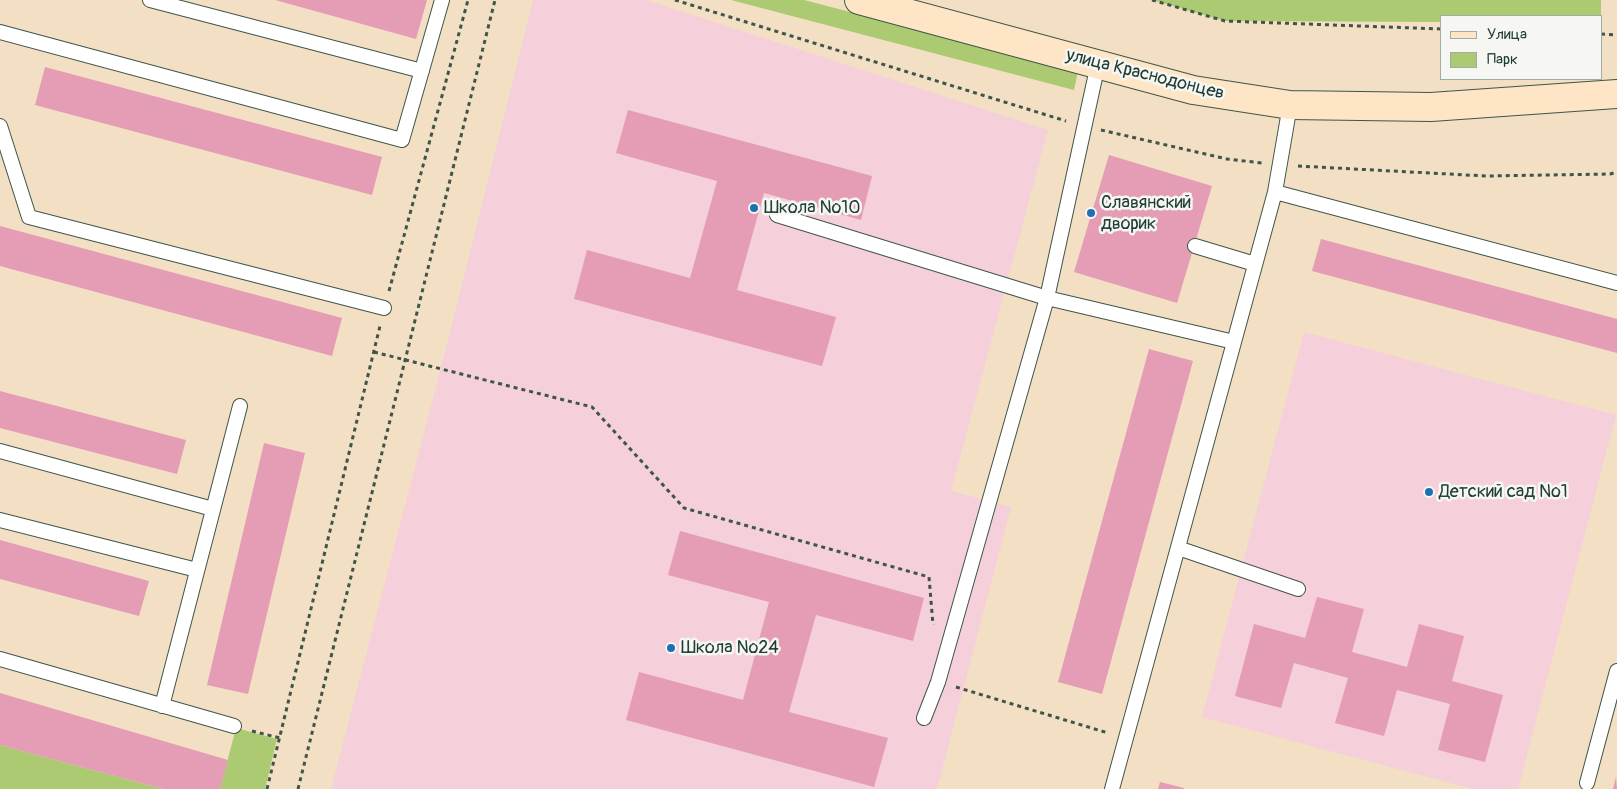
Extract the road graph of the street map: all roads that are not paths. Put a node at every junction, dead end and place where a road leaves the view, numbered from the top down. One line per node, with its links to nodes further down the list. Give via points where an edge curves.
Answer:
1 (150, 0): 6 (lane)
2 (442, 0): 6 (lane)
3 (859, 0): 5 (main road, улица Краснодонцев)
4 (0, 32): 6 (lane, via 402,140)
5 (1098, 64): 8 (main road, улица Краснодонцев, via 1193,90); 15 (lane)
6 (422, 71)
7 (1617, 94): 8 (main road, улица Краснодонцев, via 1431,108)
8 (1290, 105): 10 (lane)
9 (0, 126): 16 (lane, via 29,217)
10 (1275, 192): 13 (lane); 14 (lane)
11 (778, 215): 15 (lane)
12 (1195, 246): 13 (lane)
13 (1255, 264): 17 (lane)
14 (1617, 283)
15 (1047, 298): 17 (lane); 28 (lane, via 938,682)
16 (384, 308)
17 (1234, 342): 22 (lane)
18 (240, 406): 20 (lane)
19 (0, 451): 20 (lane)
20 (213, 509): 23 (lane)
21 (0, 520): 23 (lane)
22 (1178, 548): 24 (lane); 31 (lane)
23 (197, 570): 27 (lane)
24 (1298, 588)
25 (0, 660): 27 (lane)
26 (1617, 671): 30 (lane)
27 (162, 706): 29 (lane)
28 (924, 718)
29 (234, 726)
30 (1587, 783)
31 (1112, 789)

